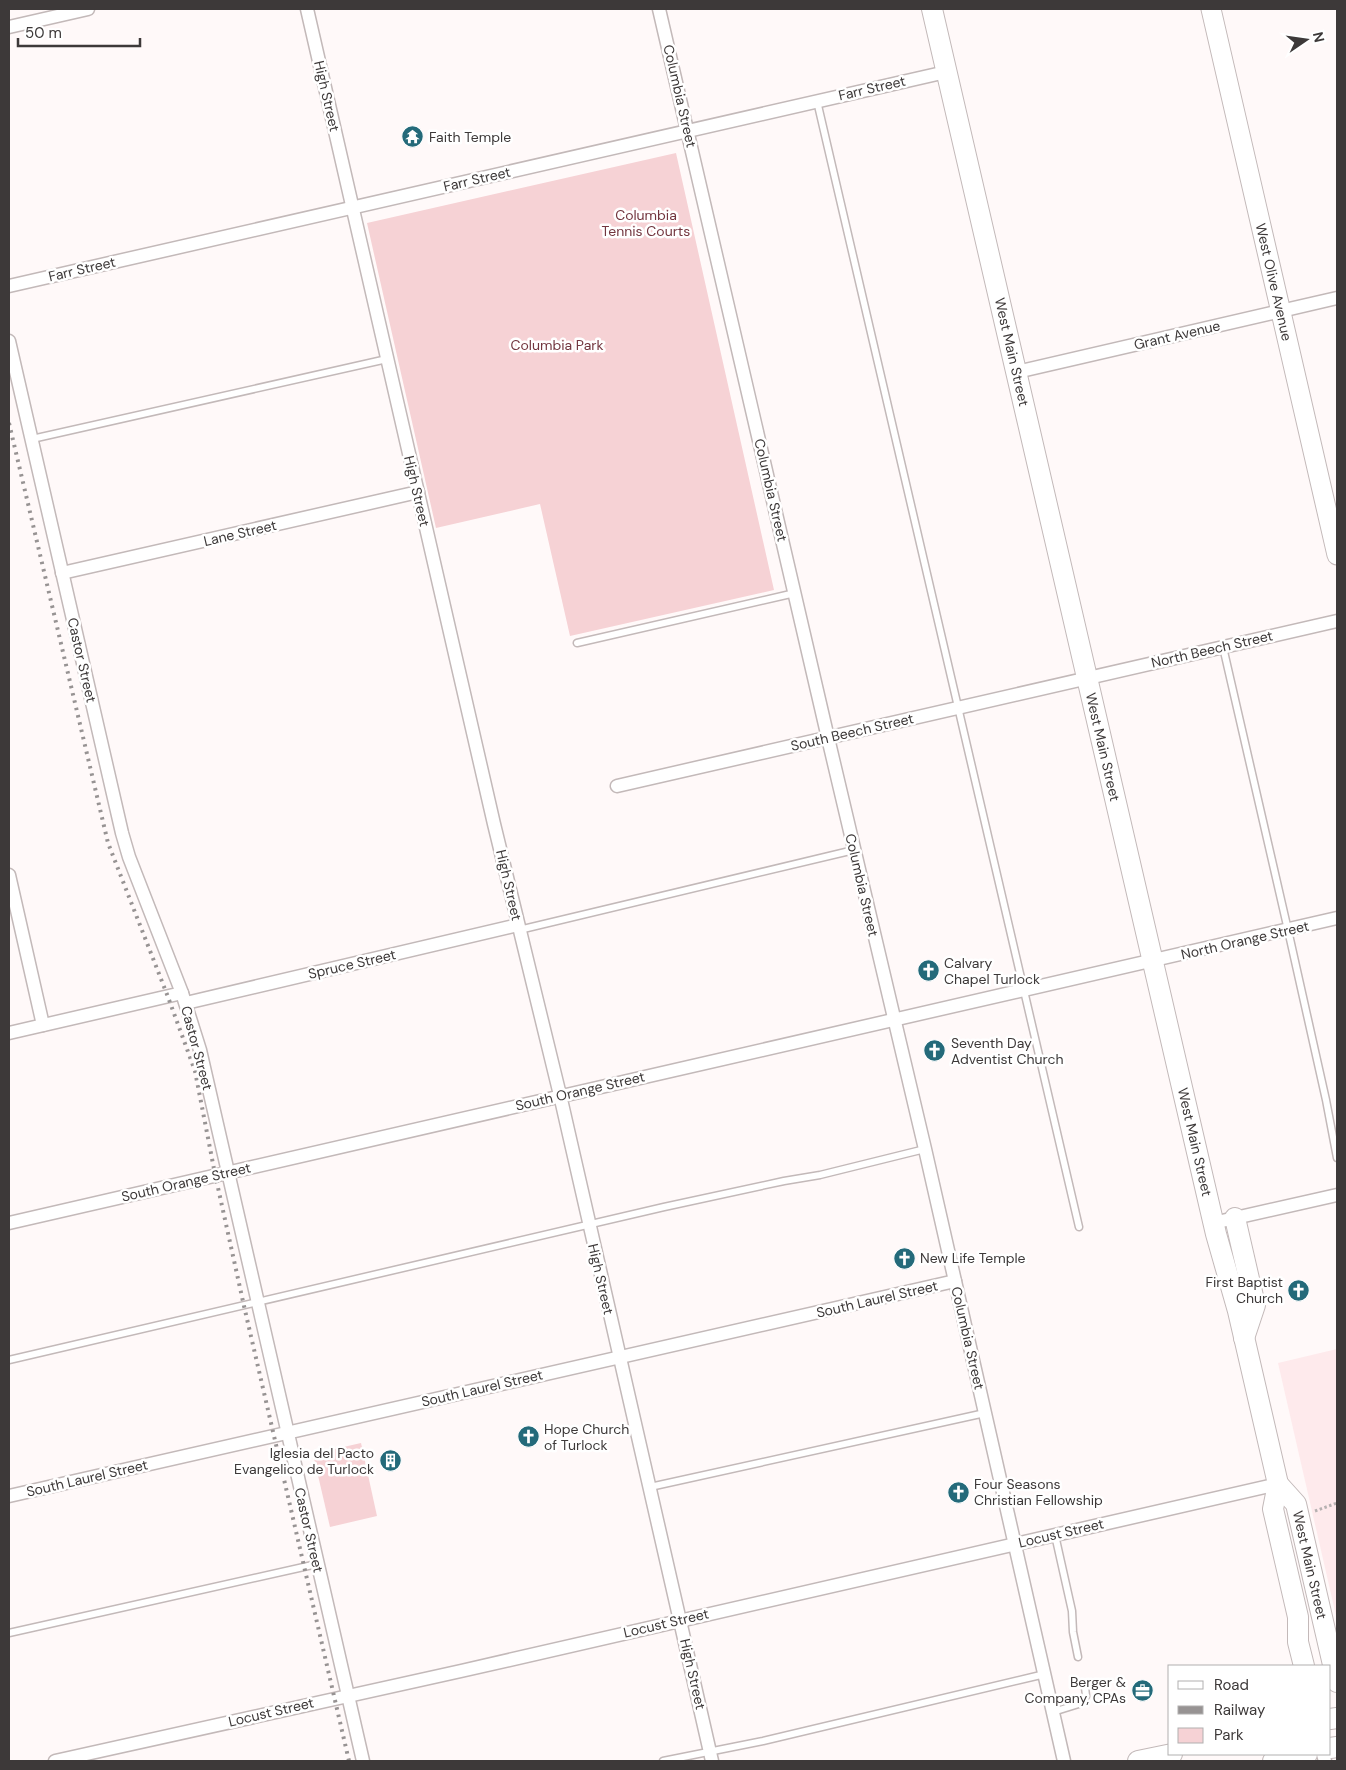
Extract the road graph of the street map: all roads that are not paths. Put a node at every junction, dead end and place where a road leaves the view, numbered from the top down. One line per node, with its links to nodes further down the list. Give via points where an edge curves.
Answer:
1 (88, 9): 6 (street)
2 (307, 9): 10 (street, High Street)
3 (660, 9): 9 (street, Columbia Street)
4 (932, 9): 7 (main road, West Main Street)
5 (1211, 9): 13 (street, West Olive Avenue)
6 (9, 27)
7 (946, 72): 8 (street, Farr Street); 16 (main road, West Main Street)
8 (817, 101): 9 (street, Farr Street); 26 (lane)
9 (688, 130): 10 (street, Farr Street); 21 (street, Columbia Street)
10 (353, 207): 11 (street, Farr Street); 15 (street, High Street)
11 (9, 286)
12 (1337, 298): 13 (street, Grant Avenue)
13 (1281, 311): 16 (street, Grant Avenue); 19 (street, West Olive Avenue)
14 (9, 341): 17 (street, Castor Street)
15 (387, 359): 17 (lane); 18 (street, High Street)
16 (1017, 372): 25 (main road, West Main Street)
17 (32, 440): 20 (street, Castor Street)
18 (418, 492): 20 (street, Lane Street); 32 (street, High Street)
19 (1337, 555)
20 (62, 574): 36 (street, Castor Street, via 125,846)
21 (795, 593): 23 (lane); 27 (street, Columbia Street)
22 (1337, 621): 24 (street, North Beech Street)
23 (577, 643)
24 (1223, 647): 25 (street, North Beech Street); 33 (lane)
25 (1087, 678): 26 (street, South Beech Street); 34 (main road, West Main Street)
26 (958, 708): 27 (street, South Beech Street); 35 (lane)
27 (828, 738): 28 (street, South Beech Street); 29 (street, Columbia Street)
28 (618, 786)
29 (854, 850): 32 (lane); 37 (street, Columbia Street)
30 (9, 875): 38 (street)
31 (1337, 918): 33 (street, North Orange Street)
32 (519, 928): 36 (street, Spruce Street); 40 (street, High Street)
33 (1288, 930): 34 (street, North Orange Street); 42 (lane)
34 (1153, 961): 35 (street, South Orange Street); 47 (main road, West Main Street)
35 (1024, 990): 37 (street, South Orange Street); 49 (lane)
36 (184, 998): 38 (street, Spruce Street); 43 (street, Castor Street, via 200,1050)
37 (894, 1020): 40 (street, South Orange Street); 41 (street, Columbia Street)
38 (44, 1025): 39 (street, Spruce Street)
39 (9, 1033)
40 (560, 1095): 43 (street, South Orange Street); 48 (street, High Street)
41 (925, 1149): 48 (lane); 50 (street, Columbia Street)
42 (1337, 1158)
43 (227, 1172): 46 (street, South Orange Street); 51 (street, Castor Street)
44 (1337, 1195): 45 (street)
45 (1235, 1218): 47 (street); 52 (main road, via 1255,1305)
46 (9, 1223)
47 (1213, 1223): 52 (main road, West Main Street)
48 (589, 1226): 51 (lane); 53 (street, High Street)
49 (1079, 1227)
50 (955, 1281): 53 (street, South Laurel Street); 55 (street, Columbia Street)
51 (258, 1303): 54 (lane); 56 (street, Castor Street)
52 (1244, 1338): 57 (main road, West Main Street)
53 (619, 1357): 56 (street, South Laurel Street); 58 (street, High Street)
54 (9, 1360)
55 (985, 1413): 58 (lane); 61 (street, Columbia Street)
56 (287, 1433): 59 (street, South Laurel Street); 62 (street, Castor Street)
57 (1278, 1484): 60 (street, Locust Street); 66 (main road, West Main Street, via 1273,1509 1298,1616 1298,1642); 68 (main road, West Main Street, via 1296,1504)
58 (650, 1487): 63 (street, High Street)
59 (9, 1496)
60 (1055, 1535): 61 (street, Locust Street); 65 (lane, via 1072,1611)
61 (1015, 1543): 63 (street, Locust Street); 67 (street, Columbia Street)
62 (317, 1564): 64 (lane); 70 (street, Castor Street)
63 (680, 1620): 70 (street, Locust Street); 74 (street, High Street)
64 (9, 1633)
65 (1078, 1657)
66 (1304, 1665)
67 (1045, 1674): 71 (street, Columbia Street); 74 (lane)
68 (1337, 1682)
69 (1085, 1688): 71 (lane, via 1082,1704)
70 (348, 1695): 75 (street, Locust Street); 76 (street, Castor Street)
71 (1053, 1712): 78 (street, Columbia Street)
72 (1168, 1755): 79 (main road)
73 (1302, 1755): 80 (main road)
74 (711, 1756): 77 (lane)
75 (55, 1761)
76 (363, 1761)
77 (663, 1761)
78 (1064, 1761)
79 (1138, 1761)
80 (1273, 1761)

